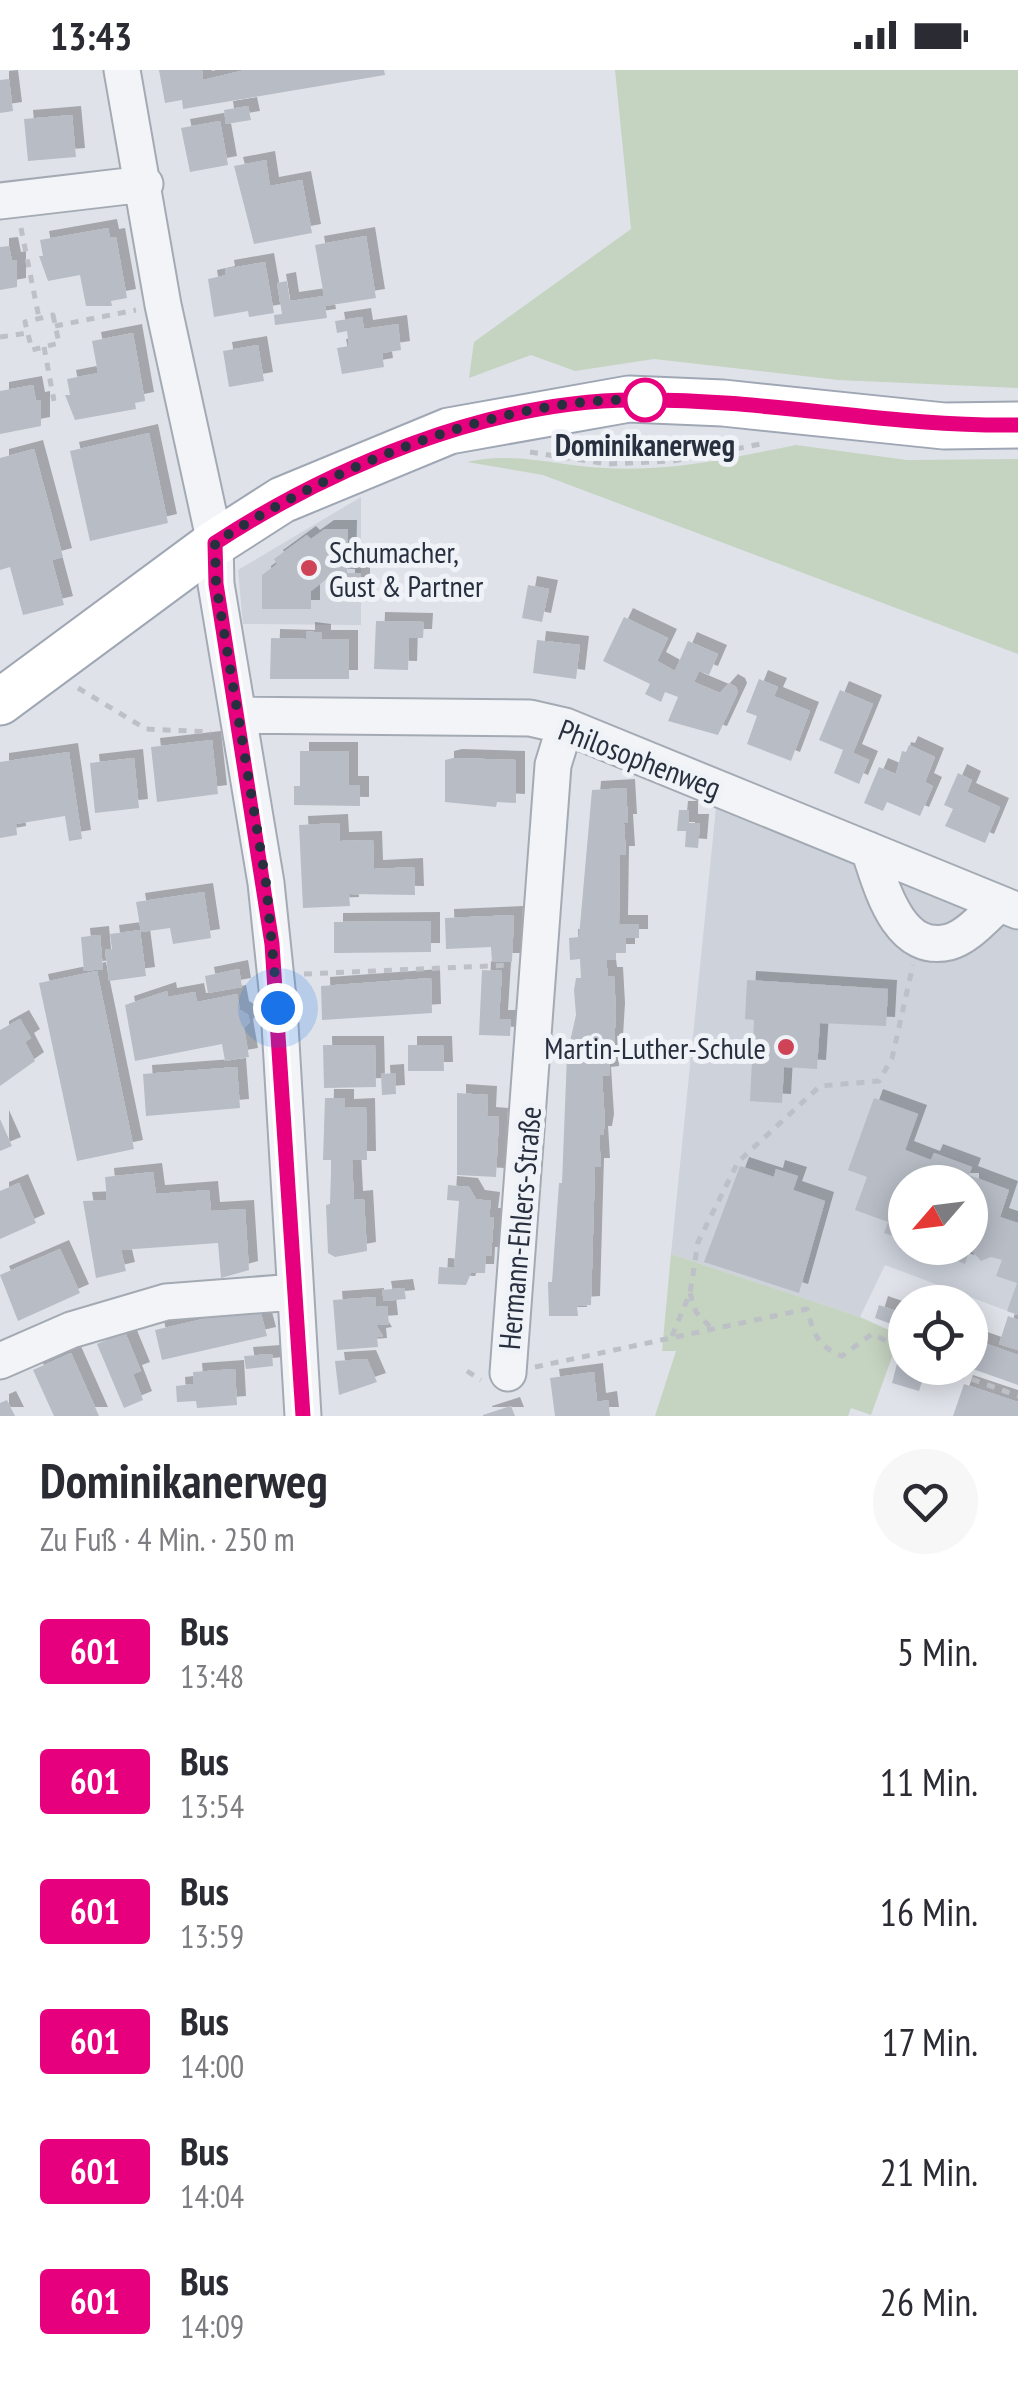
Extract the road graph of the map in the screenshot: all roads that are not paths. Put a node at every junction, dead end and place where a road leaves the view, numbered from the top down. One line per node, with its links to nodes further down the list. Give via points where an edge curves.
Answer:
1 (122, 70): 2 (street)
2 (145, 184): 3 (street); 5 (street, via 162,305)
3 (7, 200)
4 (1018, 425): 5 (main road, via 944,426 630,400 548,410 448,431 356,466 282,500)
5 (215, 543): 6 (main road); 7 (street)
6 (0, 702)
7 (241, 724): 8 (street, Philosophenweg, via 530,718); 11 (street, via 276,975)
8 (565, 726): 9 (street, Philosophenweg); 13 (street, Hermann-Ehlers-Straße, via 554,765)
9 (869, 850): 10 (street, Philosophenweg); 10 (street, via 899,923 915,937 952,942)
10 (1009, 907)
11 (295, 1292): 12 (street, via 166,1302 72,1330); 14 (street)
12 (0, 1361)
13 (508, 1373)
14 (303, 1416)

